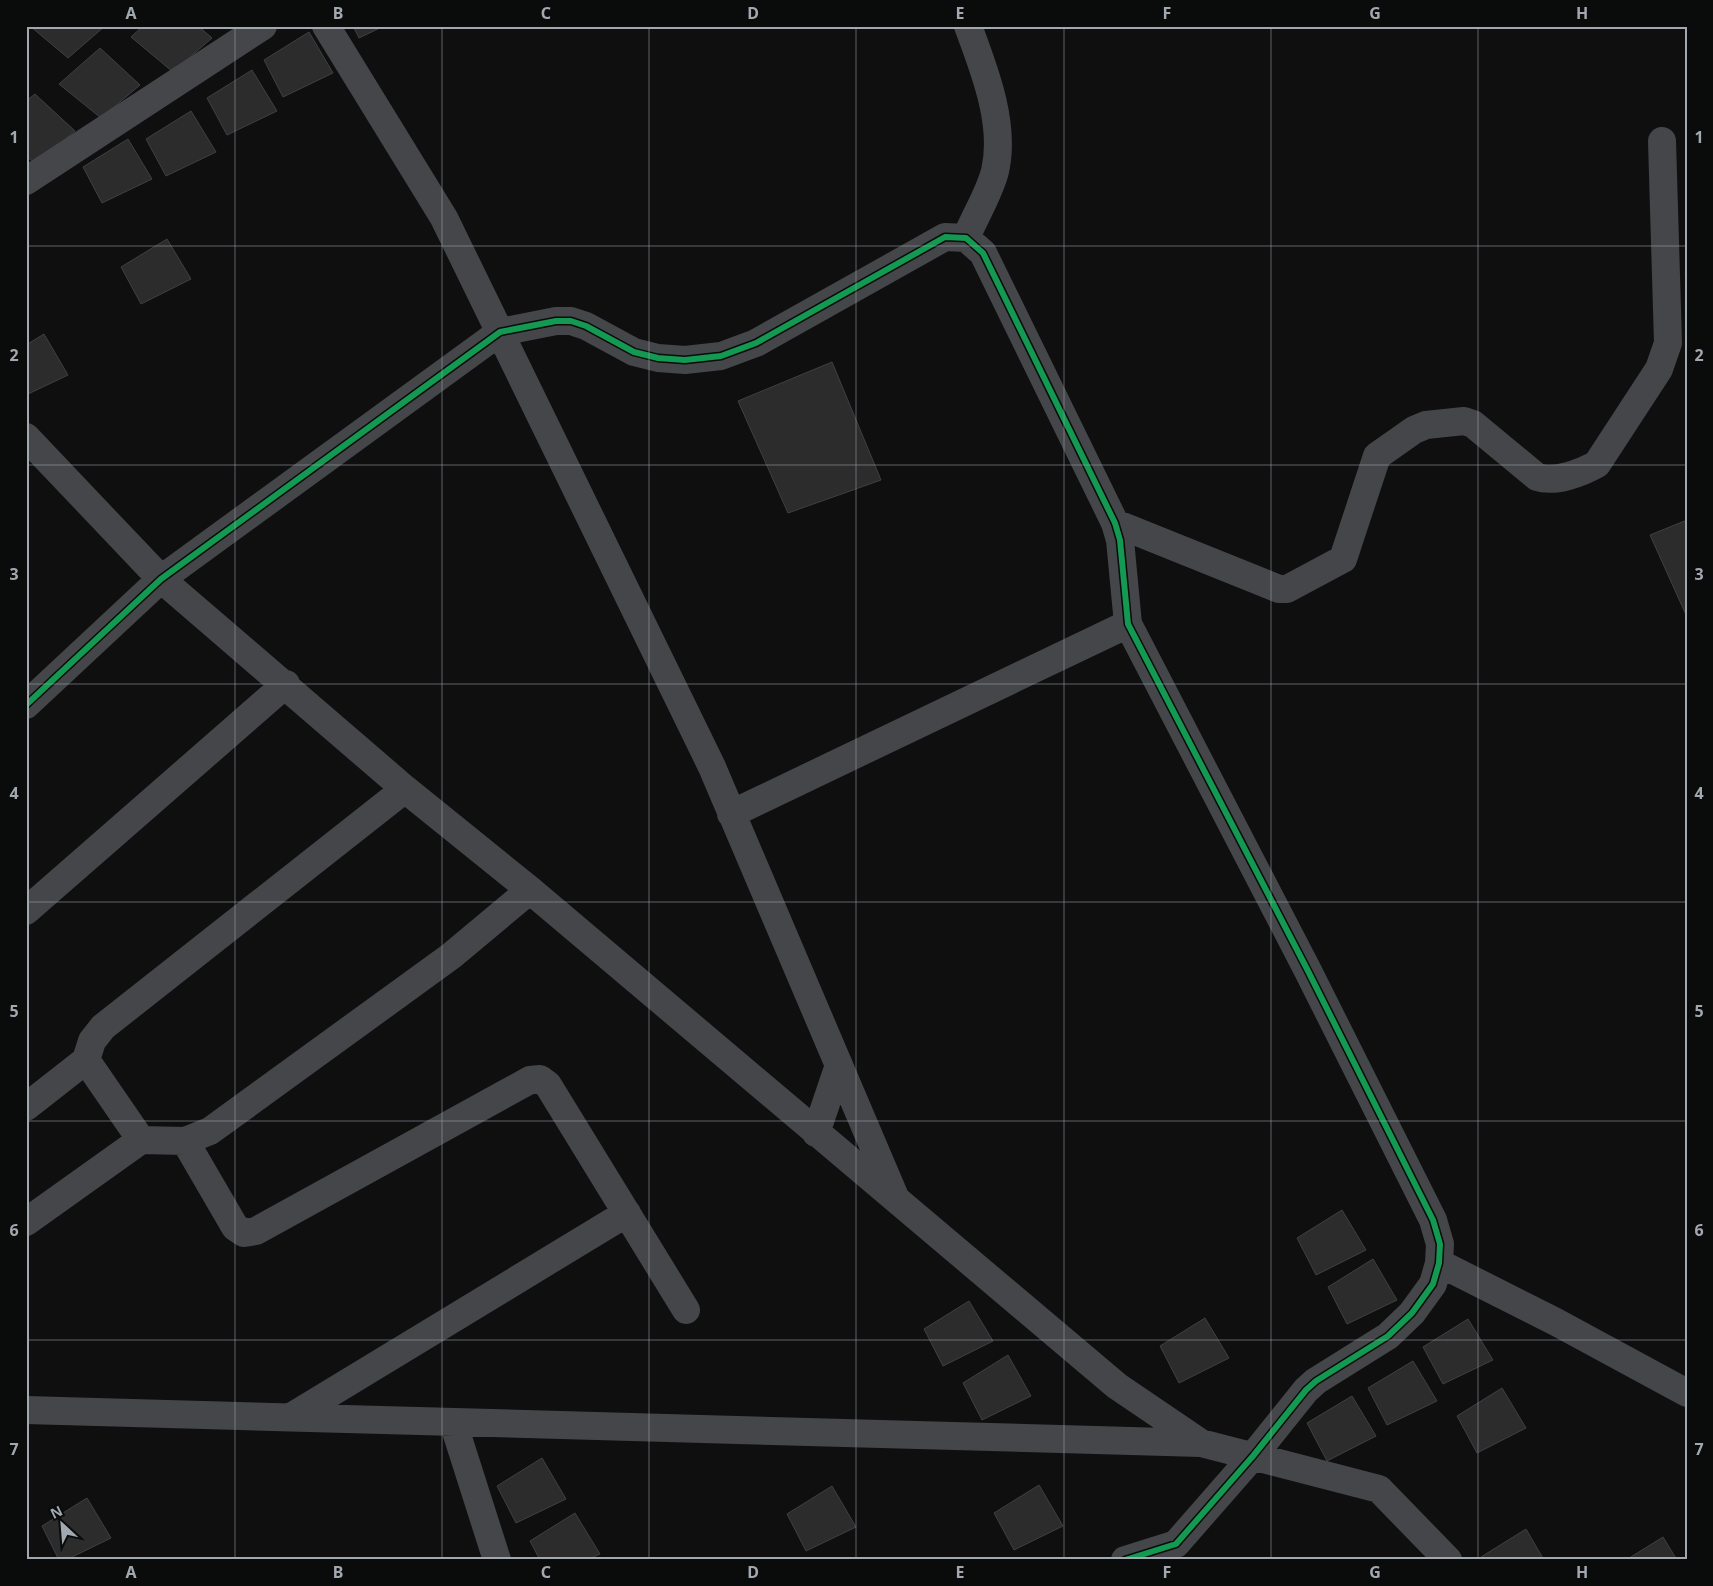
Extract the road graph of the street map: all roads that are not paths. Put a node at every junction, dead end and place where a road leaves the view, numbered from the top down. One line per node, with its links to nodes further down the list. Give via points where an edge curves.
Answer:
1 (263, 26): 5 (street)
2 (326, 26): 7 (street, via 444,218)
3 (968, 26): 6 (street, via 989,81 997,136 995,171)
4 (1662, 141): 9 (street, via 1668,343 1659,369 1597,464 1545,480 1537,477 1473,424 1464,421 1436,423 1414,430 1378,456 1344,559 1287,589 1279,589)
5 (26, 181)
6 (966, 238): 7 (street, via 945,237 756,343 721,356 685,360 658,358 634,352 571,321); 9 (street, via 983,253)
7 (500, 332): 10 (street); 15 (street)
8 (26, 437): 10 (street)
9 (1115, 523): 11 (street, via 1120,540)
10 (161, 579): 12 (street); 13 (street)
11 (1128, 624): 15 (street); 27 (street, via 1433,1220 1440,1244)
12 (286, 684): 14 (street); 17 (street)
13 (26, 705)
14 (405, 789): 16 (street); 18 (street, via 103,1027 92,1041)
15 (732, 814): 19 (street)
16 (530, 890): 21 (street); 23 (street, via 451,956 349,1032 210,1131)
17 (26, 911)
18 (86, 1060): 20 (street); 22 (street)
19 (839, 1065): 21 (street); 24 (street)
20 (26, 1107)
21 (816, 1133): 24 (street)
22 (141, 1140): 23 (street); 26 (street)
23 (185, 1141): 25 (street, via 235,1227 244,1234 256,1231 530,1080 540,1080 548,1085)
24 (898, 1203): 33 (street, via 1118,1386)
25 (627, 1212): 28 (street); 31 (street)
26 (26, 1222)
27 (1439, 1263): 29 (street); 34 (street, via 1433,1284 1412,1313 1388,1336 1316,1381)
28 (686, 1310)
29 (1687, 1393)
30 (26, 1410): 31 (street)
31 (291, 1417): 32 (street)
32 (453, 1422): 33 (street); 35 (street)
33 (1201, 1443): 34 (street)
34 (1253, 1456): 36 (street, via 1176,1544); 37 (street, via 1379,1489)
35 (496, 1560)
36 (1125, 1560)
37 (1448, 1560)

